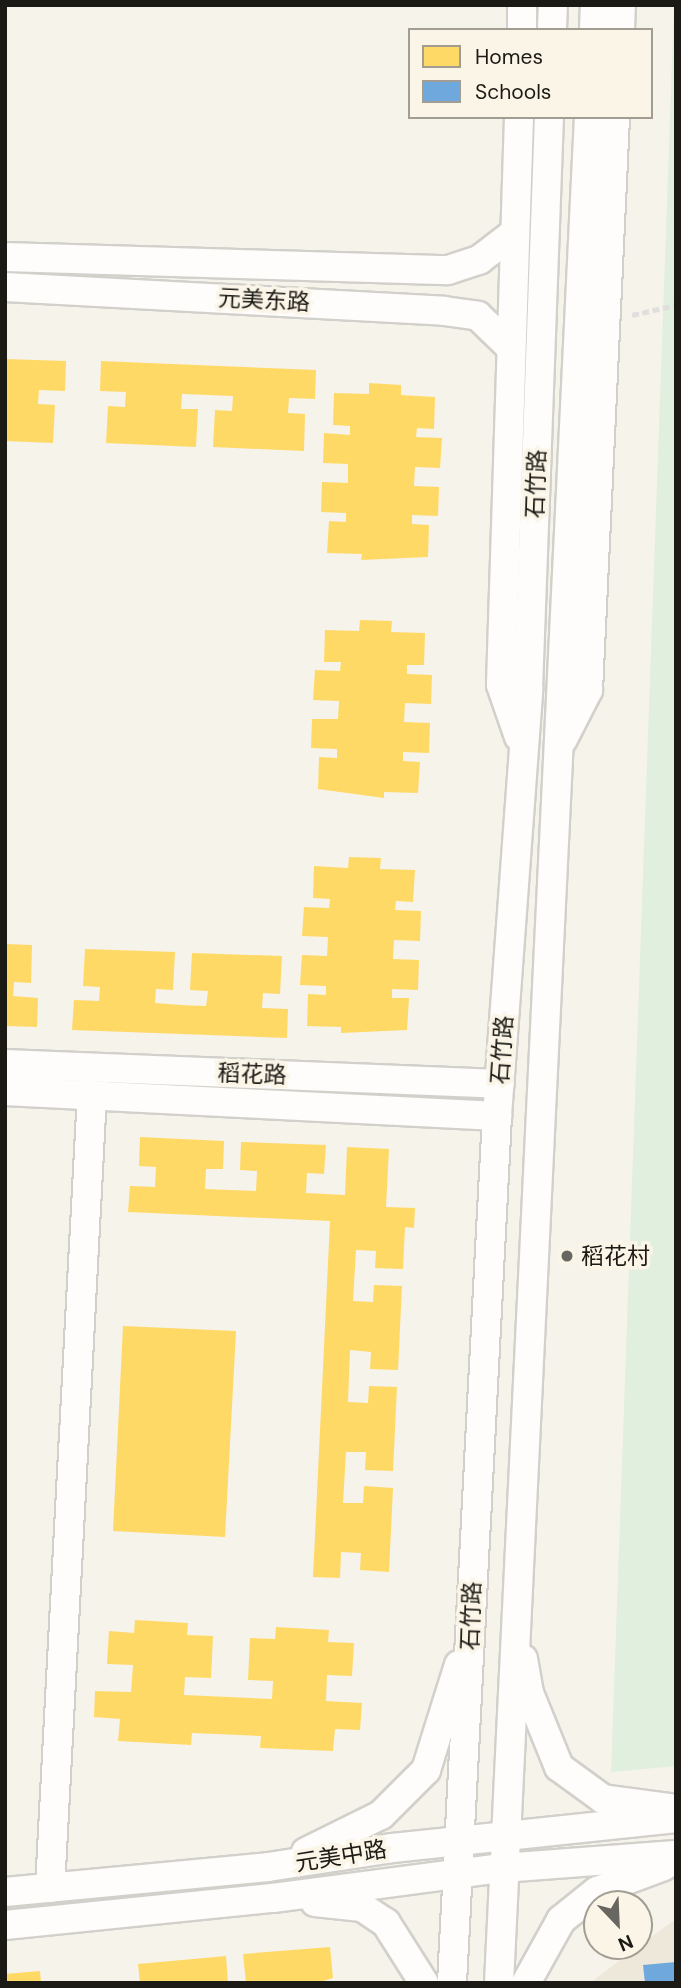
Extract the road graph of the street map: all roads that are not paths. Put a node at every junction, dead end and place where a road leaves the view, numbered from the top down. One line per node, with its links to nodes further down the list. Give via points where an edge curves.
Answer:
1 (522, 5): 5 (street)
2 (553, 5): 6 (street)
3 (595, 5): 7 (street)
4 (621, 5): 8 (street)
5 (522, 28)
6 (552, 28)
7 (594, 28)
8 (620, 28)
9 (519, 119): 13 (street)
10 (549, 119): 18 (street, 石竹路, via 528,689)
11 (589, 119): 17 (street, 石竹路, via 558,684)
12 (615, 119): 17 (street, via 588,690)
13 (513, 234): 14 (street, 元美东路, via 479,260 448,270); 16 (street)
14 (5, 257)
15 (5, 287): 16 (street, 元美东路, via 444,311 478,316)
16 (510, 347): 18 (street, via 501,685)
17 (562, 742): 24 (street, 石竹路)
18 (521, 743): 20 (street, 石竹路)
19 (5, 1063): 20 (street, 稻花路)
20 (500, 1084): 23 (street, 石竹路)
21 (5, 1091): 22 (street, 稻花路)
22 (92, 1095): 23 (street, 稻花路); 35 (street)
23 (497, 1116): 25 (street, 石竹路)
24 (516, 1619): 26 (street, via 529,1693 559,1767 603,1799); 28 (street, 石竹路)
25 (471, 1622): 29 (street, 石竹路); 32 (street, via 426,1770 381,1815)
26 (676, 1809)
27 (676, 1818): 28 (street, 元美中路)
28 (503, 1837): 29 (street, 元美中路); 33 (street, 石竹路)
29 (460, 1842): 32 (street, 元美中路); 34 (street, 石竹路)
30 (676, 1855): 33 (street, 元美中路)
31 (676, 1863): 42 (street, via 597,1891 579,1905 561,1920)
32 (268, 1867): 35 (street, 元美中路)
33 (502, 1868): 34 (street, 元美中路); 41 (street, 石竹路)
34 (458, 1873): 37 (street, 元美中路); 40 (street, 石竹路)
35 (50, 1888): 36 (street, 元美中路)
36 (5, 1892)
37 (274, 1898): 38 (street, 元美中路); 39 (street, via 362,1907 386,1923)
38 (5, 1925)
39 (424, 1983)
40 (452, 1983)
41 (499, 1983)
42 (526, 1983)

